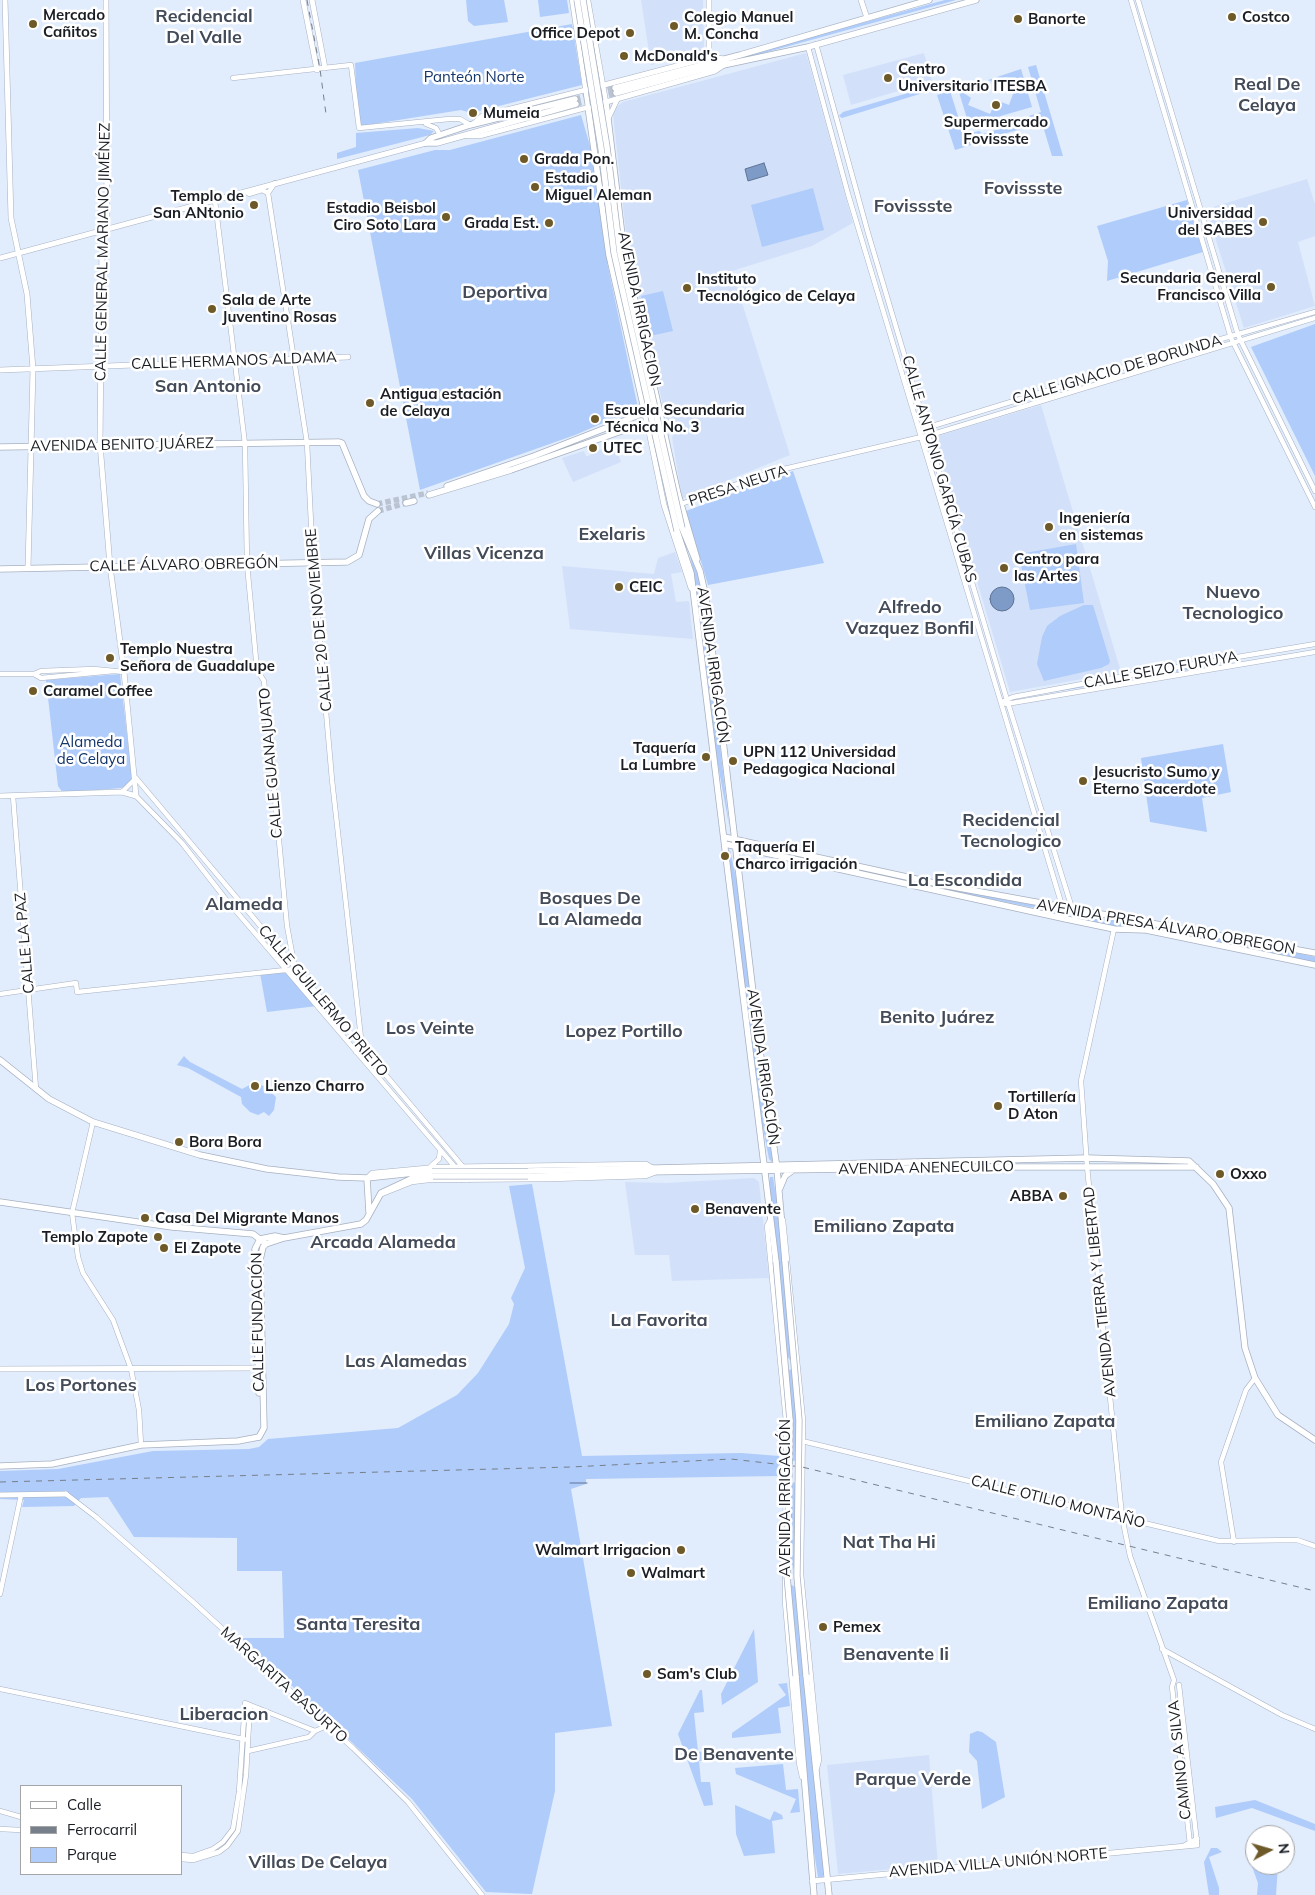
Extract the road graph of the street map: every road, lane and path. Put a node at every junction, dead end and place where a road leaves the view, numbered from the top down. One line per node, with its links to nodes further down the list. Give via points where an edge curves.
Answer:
1 (6, 0): 47 (main road, via 11,218)
2 (106, 0): 46 (main road, CALLE GENERAL MARIANO JIMÉNEZ)
3 (303, 0): 21 (main road)
4 (312, 0): 20 (main road)
5 (572, 0): 24 (street)
6 (577, 0): 85 (main road, AVENIDA IRRIGACIÓN, bridge, via 600,138 614,253)
7 (583, 0): 85 (main road, AVENIDA IRRIGACIÓN, bridge, via 607,146 620,253)
8 (588, 0): 23 (street)
9 (709, 0): 18 (main road)
10 (861, 0): 15 (main road)
11 (929, 0): 15 (main road)
12 (976, 0): 16 (main road)
13 (1131, 0): 54 (street)
14 (1138, 0): 53 (street)
15 (867, 18): 19 (main road)
16 (816, 44): 17 (main road); 25 (street, CALLE ANTONIO GARCÍA CUBAS)
17 (808, 47): 19 (main road); 26 (street, CALLE ANTONIO GARCÍA CUBAS)
18 (710, 58): 19 (main road); 23 (main road)
19 (726, 61): 27 (main road)
20 (326, 68): 21 (street); 31 (street, via 351,65 359,128)
21 (317, 70): 22 (street)
22 (233, 78)
23 (603, 85): 24 (main road); 28 (street)
24 (585, 90): 29 (street); 32 (street, via 482,116)
25 (828, 90): 26 (street); 42 (street, CALLE ANTONIO GARCÍA CUBAS)
26 (820, 91): 44 (street, CALLE ANTONIO GARCÍA CUBAS)
27 (616, 93): 28 (main road); 30 (street)
28 (606, 102): 29 (street); 30 (main road, AVENIDA IRRIGACION)
29 (588, 107): 34 (street, via 480,136); 37 (main road, AVENIDA IRRIGACION)
30 (608, 118): 36 (main road, AVENIDA IRRIGACION)
31 (419, 123): 32 (street, via 449,119); 33 (street, via 436,128)
32 (470, 125): 33 (main road); 34 (main road, via 575,102)
33 (440, 135): 35 (main road)
34 (462, 136): 35 (main road)
35 (426, 143): 40 (main road)
36 (612, 147): 37 (street, via 602,142); 39 (main road, AVENIDA IRRIGACION)
37 (595, 150): 38 (main road, AVENIDA IRRIGACION)
38 (598, 175): 39 (street, via 607,179); 52 (main road, AVENIDA IRRIGACION, via 609,255)
39 (616, 177): 51 (main road, AVENIDA IRRIGACION, via 624,252)
40 (276, 182): 41 (main road); 43 (street)
41 (246, 192): 43 (street, via 262,190); 45 (main road)
42 (856, 192): 44 (street); 66 (street, CALLE ANTONIO GARCÍA CUBAS)
43 (268, 193): 57 (street, CALLE 20 DE NOVIEMBRE)
44 (848, 194): 67 (street, CALLE ANTONIO GARCÍA CUBAS)
45 (215, 202): 46 (main road); 59 (street, CALLE GUANAJUATO)
46 (107, 230): 47 (main road); 60 (main road, CALLE GENERAL MARIANO JIMÉNEZ, via 102,240)
47 (17, 254): 48 (main road); 61 (main road, via 27,294)
48 (0, 258)
49 (1315, 312): 53 (street, CALLE IGNACIO DE BORUNDA)
50 (1315, 318): 53 (street, CALLE IGNACIO DE BORUNDA)
51 (642, 329): 52 (street, via 637,336); 56 (main road, AVENIDA IRRIGACION)
52 (626, 333): 58 (main road, AVENIDA IRRIGACION)
53 (1239, 338): 54 (street, CALLE IGNACIO DE BORUNDA); 78 (street)
54 (1232, 340): 66 (street, CALLE IGNACIO DE BORUNDA, via 1123,367); 68 (street, CALLE IGNACIO DE BORUNDA); 83 (street)
55 (348, 356): 57 (main road, CALLE HERMANOS ALDAMA)
56 (648, 357): 58 (main road, via 640,353); 64 (main road, AVENIDA IRRIGACION)
57 (293, 359): 59 (main road, CALLE HERMANOS ALDAMA); 72 (street, CALLE 20 DE NOVIEMBRE)
58 (632, 359): 63 (main road, AVENIDA IRRIGACION)
59 (233, 362): 60 (main road, CALLE HERMANOS ALDAMA); 74 (street, CALLE GUANAJUATO)
60 (100, 366): 61 (main road, CALLE HERMANOS ALDAMA); 73 (main road, CALLE GENERAL MARIANO JIMÉNEZ)
61 (33, 369): 62 (main road, CALLE HERMANOS ALDAMA); 75 (main road)
62 (0, 370)
63 (644, 413): 65 (main road); 65 (main road, via 429,494 511,470)
64 (662, 417): 65 (main road); 71 (main road, AVENIDA IRRIGACION)
65 (647, 422): 70 (main road)
66 (927, 427): 67 (street, CALLE IGNACIO DE BORUNDA); 68 (street, CALLE ANTONIO GARCÍA CUBAS)
67 (920, 430): 69 (street, CALLE ANTONIO GARCÍA CUBAS)
68 (930, 436): 69 (street, CALLE IGNACIO DE BORUNDA); 97 (street, CALLE ANTONIO GARCÍA CUBAS)
69 (922, 437): 77 (street, CALLE IGNACIO DE BORUNDA); 97 (street, CALLE ANTONIO GARCÍA CUBAS)
70 (650, 439): 71 (street, via 658,434); 92 (main road, via 664,505)
71 (666, 440): 82 (main road, AVENIDA IRRIGACION)
72 (307, 443): 74 (main road, AVENIDA BENITO JUÁREZ); 80 (main road, AVENIDA BENITO JUÁREZ, via 342,443 364,496); 86 (street, CALLE 20 DE NOVIEMBRE)
73 (100, 444): 74 (main road, AVENIDA BENITO JUÁREZ); 75 (main road, AVENIDA BENITO JUÁREZ); 88 (main road, CALLE GENERAL MARIANO JIMÉNEZ)
74 (245, 444): 87 (street, CALLE GUANAJUATO)
75 (30, 446): 76 (main road, AVENIDA BENITO JUÁREZ); 89 (main road)
76 (0, 447)
77 (854, 454): 82 (street, PRESA NEUTA, via 771,472)
78 (1315, 491)
79 (414, 501): 81 (main road)
80 (377, 504)
81 (406, 504)
82 (681, 504): 91 (main road, AVENIDA IRRIGACION)
83 (1315, 507)
84 (378, 511): 86 (main road, CALLE ÁLVARO OBREGÓN, via 369,518 362,549 355,559)
85 (680, 530): 91 (main road, AVENIDA IRRIGACIÓN); 92 (main road, AVENIDA IRRIGACIÓN)
86 (313, 563): 87 (main road, CALLE ÁLVARO OBREGÓN); 120 (street, CALLE 20 DE NOVIEMBRE, via 332,780)
87 (247, 564): 88 (main road, CALLE ÁLVARO OBREGÓN); 116 (street, CALLE GUANAJUATO, via 257,670 264,681 287,926)
88 (110, 566): 89 (main road, CALLE ÁLVARO OBREGÓN); 95 (main road, CALLE GENERAL MARIANO JIMÉNEZ)
89 (28, 568): 90 (main road, CALLE ÁLVARO OBREGÓN)
90 (0, 569)
91 (700, 571): 104 (main road, AVENIDA IRRIGACIÓN)
92 (695, 603): 103 (main road, AVENIDA IRRIGACIÓN)
93 (1315, 644): 97 (street, CALLE SEIZO FURUYA, via 1120,677)
94 (1315, 652): 97 (street, CALLE SEIZO FURUYA)
95 (124, 672): 96 (street, via 41,678 34,674); 98 (main road, CALLE GENERAL MARIANO JIMÉNEZ)
96 (0, 674)
97 (1005, 703): 109 (street, CALLE ANTONIO GARCÍA CUBAS); 110 (street, CALLE ANTONIO GARCÍA CUBAS)
98 (136, 778): 99 (street); 102 (main road, CALLE GENERAL MARIANO JIMÉNEZ); 116 (street, CALLE GUILLERMO PRIETO)
99 (122, 792): 101 (main road); 102 (main road)
100 (0, 796): 101 (main road)
101 (13, 796): 118 (street, CALLE LA PAZ)
102 (136, 796): 117 (street, CALLE GUILLERMO PRIETO, via 182,843)
103 (724, 837): 104 (main road, AVENIDA PRESA ÁLVARO OBREGON); 105 (main road, AVENIDA IRRIGACIÓN)
104 (735, 840): 106 (main road, AVENIDA IRRIGACIÓN); 109 (main road, AVENIDA PRESA ÁLVARO OBREGON, via 924,882)
105 (725, 844): 106 (main road, AVENIDA PRESA ÁLVARO OBREGON); 125 (main road, AVENIDA IRRIGACIÓN)
106 (736, 846): 107 (main road, AVENIDA PRESA ÁLVARO OBREGON); 108 (main road, AVENIDA IRRIGACIÓN)
107 (748, 850): 108 (main road); 111 (main road, AVENIDA PRESA ÁLVARO OBREGON)
108 (738, 861): 126 (main road, AVENIDA IRRIGACIÓN)
109 (1063, 908): 110 (main road, AVENIDA PRESA ÁLVARO OBREGON); 111 (street, CALLE ANTONIO GARCÍA CUBAS)
110 (1072, 910): 112 (street, CALLE ANTONIO GARCÍA CUBAS); 114 (main road, AVENIDA PRESA ÁLVARO OBREGON)
111 (1066, 919): 112 (main road, AVENIDA PRESA ÁLVARO OBREGON)
112 (1076, 921): 113 (main road, AVENIDA PRESA ÁLVARO OBREGON)
113 (1114, 929): 115 (main road, AVENIDA PRESA ÁLVARO OBREGON, via 1146,930); 128 (street, AVENIDA TIERRA Y LIBERTAD, via 1081,1082)
114 (1315, 953)
115 (1315, 965)
116 (295, 969): 117 (street); 120 (street, CALLE GUILLERMO PRIETO)
117 (286, 970): 118 (street, via 77,992 76,983); 121 (street, CALLE GUILLERMO PRIETO)
118 (29, 989): 119 (street); 123 (street, CALLE LA PAZ)
119 (0, 994)
120 (362, 1047): 121 (street); 132 (street, CALLE GUILLERMO PRIETO)
121 (356, 1052): 127 (street, CALLE GUILLERMO PRIETO)
122 (0, 1060): 123 (main road)
123 (36, 1089): 124 (main road)
124 (93, 1122): 140 (main road, via 228,1162); 148 (street)
125 (763, 1150): 133 (main road, AVENIDA IRRIGACIÓN); 136 (main road)
126 (774, 1150): 129 (main road); 134 (main road, AVENIDA IRRIGACIÓN)
127 (440, 1151): 131 (street, CALLE GUILLERMO PRIETO); 138 (street)
128 (1087, 1158): 129 (main road, AVENIDA ANENECUILCO); 130 (street, AVENIDA TIERRA Y LIBERTAD); 135 (main road, AVENIDA ANENECUILCO, via 1189,1161)
129 (793, 1166): 130 (main road, AVENIDA ANENECUILCO); 134 (main road, AVENIDA ANENECUILCO); 144 (main road)
130 (1087, 1166): 135 (main road, AVENIDA ANENECUILCO); 171 (street, AVENIDA TIERRA Y LIBERTAD)
131 (455, 1167): 132 (street); 138 (street); 141 (street, CALLE GUILLERMO PRIETO)
132 (463, 1167): 139 (street); 142 (street, CALLE GUILLERMO PRIETO)
133 (765, 1167): 134 (main road, AVENIDA ANENECUILCO); 136 (main road, AVENIDA ANENECUILCO); 143 (main road, AVENIDA IRRIGACIÓN)
134 (776, 1167): 144 (main road, AVENIDA IRRIGACIÓN)
135 (1196, 1167): 158 (main road, via 1213,1184 1228,1208 1245,1348)
136 (751, 1168): 137 (main road, AVENIDA ANENECUILCO); 143 (main road)
137 (655, 1170): 139 (main road, AVENIDA ANENECUILCO); 139 (street, AVENIDA ANENECUILCO, via 646,1176); 139 (street, AVENIDA ANENECUILCO, via 646,1164)
138 (431, 1172): 139 (main road, bridge); 140 (main road); 146 (main road)
139 (528, 1173): 142 (street)
140 (367, 1178): 145 (main road)
141 (462, 1180): 142 (street); 146 (street, via 419,1181)
142 (470, 1180)
143 (766, 1186): 150 (main road, AVENIDA IRRIGACIÓN)
144 (779, 1190): 151 (main road, AVENIDA IRRIGACIÓN)
145 (368, 1193): 146 (street); 149 (main road)
146 (377, 1197): 149 (main road)
147 (0, 1202): 148 (main road)
148 (72, 1213): 153 (main road, via 253,1234); 157 (street, via 83,1273 113,1320)
149 (369, 1214): 152 (main road, via 366,1220 356,1225)
150 (770, 1220): 159 (street, AVENIDA IRRIGACIÓN, via 767,1226); 187 (main road, AVENIDA IRRIGACIÓN, bridge, via 790,1421 787,1576)
151 (783, 1220): 160 (street, AVENIDA IRRIGACIÓN); 186 (main road, AVENIDA IRRIGACIÓN, bridge, via 799,1420 797,1576)
152 (284, 1238): 153 (main road, CALLE FUNDACIÓN); 154 (main road, CALLE FUNDACIÓN)
153 (260, 1239): 154 (main road); 155 (main road, CALLE FUNDACIÓN, via 255,1249 256,1333)
154 (266, 1244): 155 (main road, CALLE FUNDACIÓN, via 260,1260)
155 (261, 1363): 157 (main road); 161 (main road, CALLE FUNDACIÓN); 161 (main road, CALLE FUNDACIÓN, via 264,1428)
156 (0, 1369): 157 (main road)
157 (131, 1369): 164 (street, via 139,1410)
158 (1255, 1378): 162 (main road, via 1278,1415); 172 (street, via 1246,1390 1221,1462)
159 (784, 1399): 160 (street, via 792,1395); 165 (street, AVENIDA IRRIGACIÓN)
160 (801, 1399): 163 (street, AVENIDA IRRIGACIÓN)
161 (259, 1438): 164 (main road)
162 (1315, 1440)
163 (802, 1441): 166 (street, AVENIDA IRRIGACIÓN); 171 (street, CALLE OTILIO MONTAÑO)
164 (140, 1445): 167 (main road, via 52,1464)
165 (786, 1452): 166 (street, via 792,1459); 174 (street, AVENIDA IRRIGACIÓN)
166 (802, 1455): 175 (street, AVENIDA IRRIGACIÓN)
167 (0, 1466)
168 (66, 1494): 170 (main road); 181 (street, MARGARITA BASURTO, via 121,1538)
169 (0, 1495): 170 (main road)
170 (21, 1495): 176 (street)
171 (1122, 1517): 172 (street, CALLE OTILIO MONTAÑO, via 1219,1542); 177 (street, AVENIDA TIERRA Y LIBERTAD, via 1130,1556)
172 (1234, 1542): 173 (street, CALLE OTILIO MONTAÑO, via 1297,1540)
173 (1315, 1546)
174 (784, 1563): 175 (street, via 791,1567); 187 (street, AVENIDA IRRIGACIÓN)
175 (801, 1563): 186 (street, AVENIDA IRRIGACIÓN, via 819,1760)
176 (0, 1594)
177 (1162, 1649): 178 (street, AVENIDA TIERRA Y LIBERTAD); 182 (street, via 1282,1715)
178 (1174, 1680): 193 (street, CAMINO A SILVA, via 1172,1687)
179 (1178, 1685): 192 (street)
180 (0, 1688): 184 (street)
181 (330, 1725): 183 (street); 198 (street, MARGARITA BASURTO, via 408,1802)
182 (1315, 1729)
183 (315, 1731): 184 (street, via 248,1704); 185 (street, via 309,1737)
184 (246, 1739): 185 (street); 194 (street, via 236,1818 229,1836 204,1853)
185 (248, 1751): 195 (street, via 240,1824 233,1839 220,1852 199,1859)
186 (817, 1769): 196 (main road, AVENIDA IRRIGACIÓN)
187 (802, 1777): 197 (main road, AVENIDA IRRIGACIÓN)
188 (0, 1811): 189 (street)
189 (20, 1817)
190 (0, 1829): 191 (street)
191 (20, 1830)
192 (1197, 1842): 193 (main road, AVENIDA VILLA UNIÓN NORTE)
193 (1190, 1844): 196 (main road, AVENIDA VILLA UNIÓN NORTE)
194 (182, 1855)
195 (182, 1859)
196 (828, 1880): 197 (main road, AVENIDA VILLA UNIÓN NORTE); 200 (main road, AVENIDA IRRIGACIÓN)
197 (812, 1881): 199 (main road, AVENIDA IRRIGACIÓN)
198 (482, 1895)
199 (814, 1895)
200 (830, 1895)

